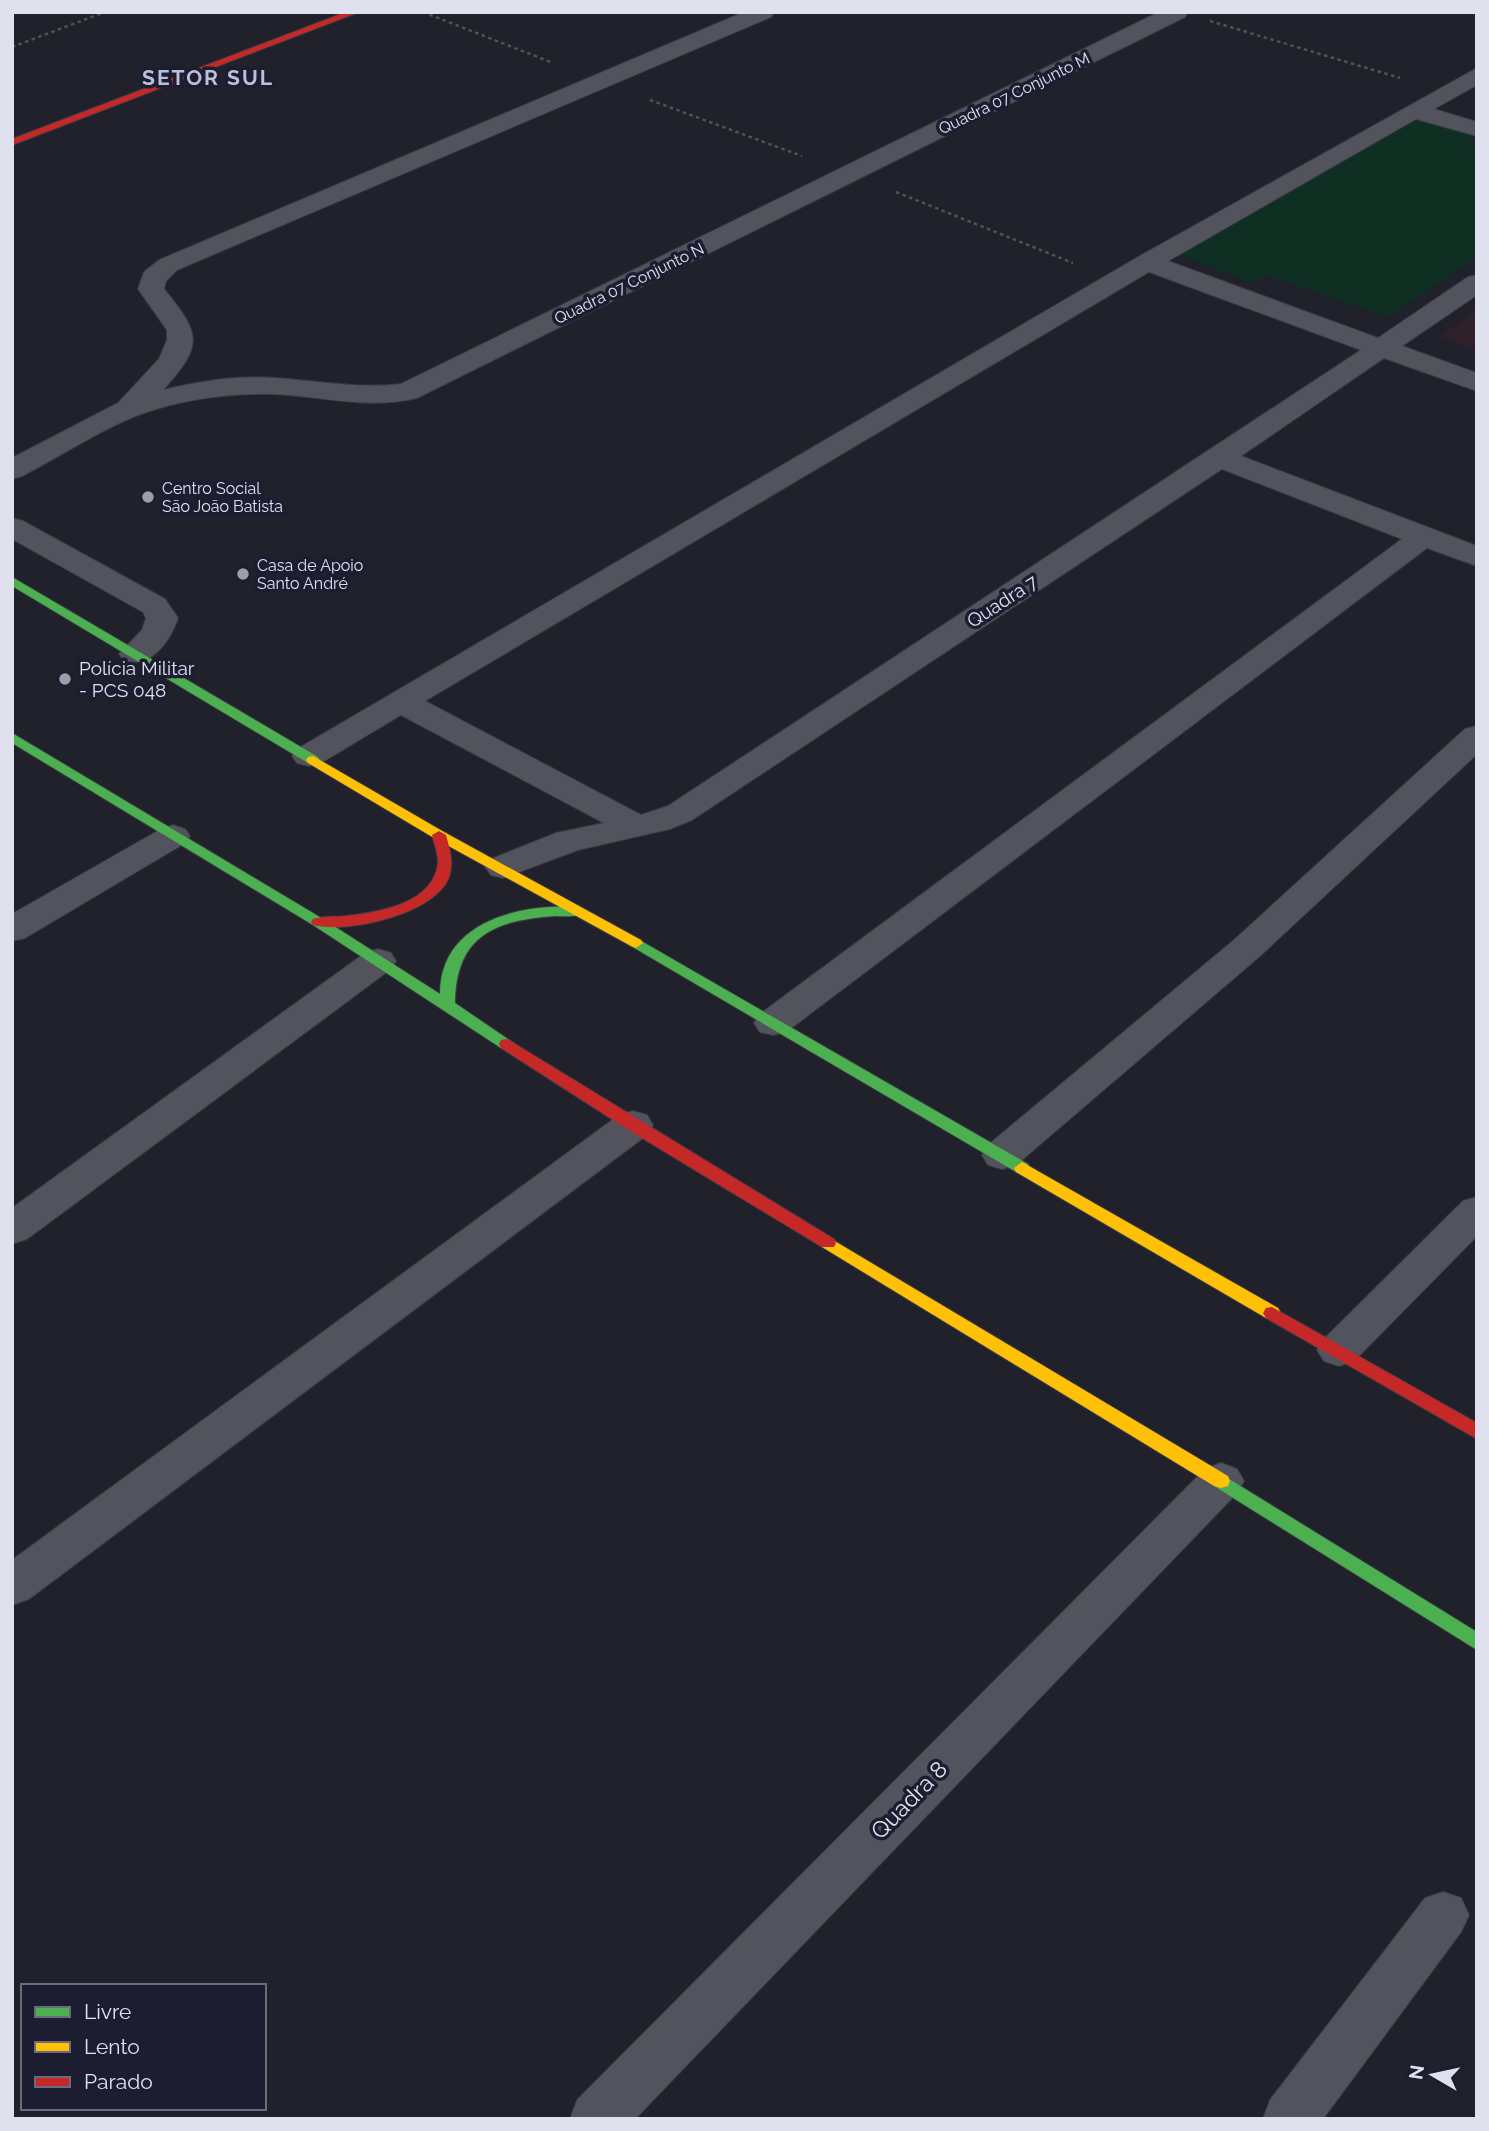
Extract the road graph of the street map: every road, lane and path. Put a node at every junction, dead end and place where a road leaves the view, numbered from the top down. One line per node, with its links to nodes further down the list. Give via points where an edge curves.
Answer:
1 (105, 12): 6 (path)
2 (355, 12): 11 (main road)
3 (763, 12): 18 (street, via 168,265 153,278 150,289 180,328 182,343 173,361)
4 (1177, 12): 12 (street, Quadra 07 Conjunto M)
5 (1209, 20): 8 (path)
6 (12, 47)
7 (1477, 75): 8 (street)
8 (1447, 92): 9 (street)
9 (1414, 111): 10 (street); 13 (street)
10 (1477, 129)
11 (12, 142)
12 (850, 173): 14 (path); 18 (street, Quadra 07 Conjunto N, via 407,392 370,396 273,386 218,388)
13 (1147, 262): 14 (street); 16 (street)
14 (1116, 280): 26 (street)
15 (1477, 283): 16 (street, Quadra 7)
16 (1379, 347): 17 (street); 19 (street, Quadra 7)
17 (1477, 383)
18 (129, 409): 20 (street)
19 (1219, 458): 22 (street); 30 (street, Quadra 7, via 680,813)
20 (12, 470)
21 (12, 527): 25 (street, via 154,606 162,618 157,634)
22 (1422, 538): 23 (street); 39 (street)
23 (1477, 557)
24 (12, 582): 25 (main road)
25 (135, 654): 29 (main road)
26 (401, 702): 29 (street); 30 (street)
27 (1477, 736): 41 (street, via 1247,948)
28 (12, 737): 32 (main road)
29 (309, 756): 31 (main road)
30 (636, 826): 33 (street, Quadra 7, via 568,841)
31 (439, 835): 33 (main road); 35 (main road, via 448,860 443,876 404,910 359,922)
32 (173, 836): 35 (main road); 36 (street)
33 (503, 867): 34 (main road)
34 (581, 911): 38 (main road, via 532,911 488,923 458,954 449,975); 39 (main road)
35 (318, 922): 37 (main road)
36 (12, 930)
37 (378, 961): 38 (main road); 43 (street)
38 (447, 1006): 40 (main road)
39 (773, 1023): 41 (main road)
40 (633, 1125): 46 (main road); 47 (street)
41 (1002, 1156): 44 (main road)
42 (1477, 1211): 44 (street)
43 (12, 1229)
44 (1339, 1350): 45 (main road)
45 (1477, 1432)
46 (1220, 1481): 48 (main road); 50 (street, Quadra 8)
47 (12, 1586)
48 (1477, 1643)
49 (1443, 1915): 51 (street)
50 (597, 2119)
51 (1290, 2119)

